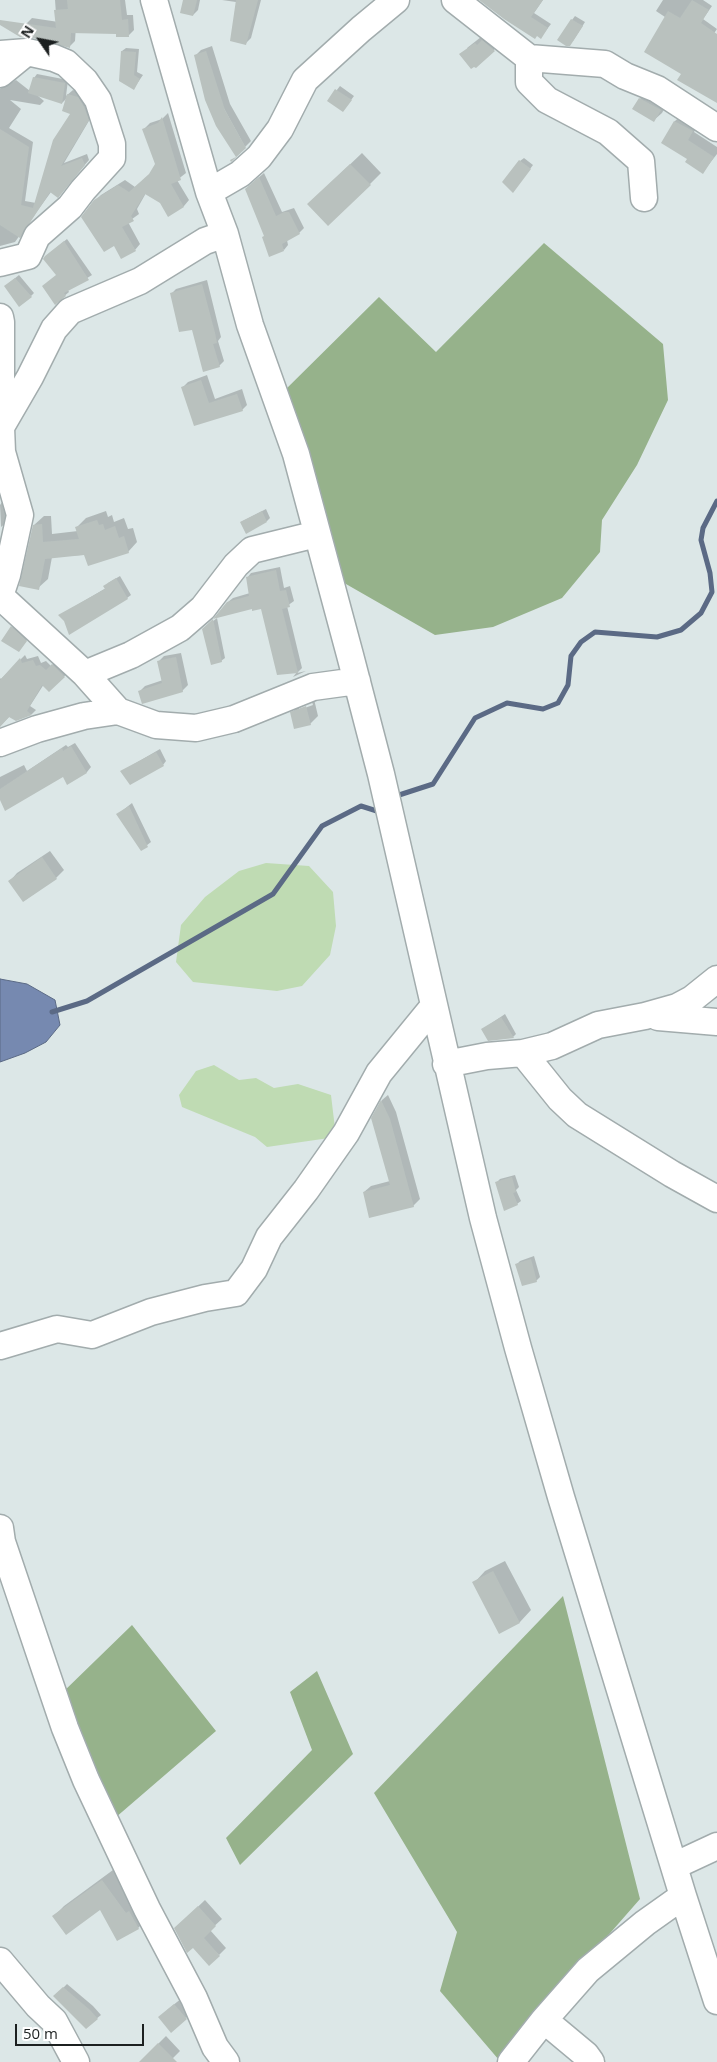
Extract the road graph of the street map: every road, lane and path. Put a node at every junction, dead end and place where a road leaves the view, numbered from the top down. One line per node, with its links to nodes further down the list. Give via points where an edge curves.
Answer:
1 (154, 0): 9 (street)
2 (396, 0): 9 (street, via 305,80 280,130 259,157 240,174)
3 (455, 0): 6 (street)
4 (27, 52): 5 (street); 7 (street); 12 (street, via 66,63 85,81 98,100 106,121 112,158 70,207 37,236 28,256)
5 (0, 54)
6 (529, 58): 8 (street, via 605,64 657,89); 10 (street, via 529,82 547,100 608,132 641,161)
7 (0, 74)
8 (717, 128)
9 (208, 192): 11 (street)
10 (644, 198)
11 (224, 234): 14 (street, via 205,241 140,282 65,314); 15 (street, via 250,325 296,454)
12 (0, 263)
13 (0, 317): 14 (street)
14 (1, 427): 16 (street, via 2,452 20,515)
15 (317, 534): 17 (street, via 252,550 236,565 203,608 180,628 132,655); 18 (street)
16 (0, 596): 17 (street)
17 (85, 674): 19 (street)
18 (357, 681): 19 (street, via 313,687 234,720 196,728 156,725); 22 (street)
19 (118, 711): 20 (street, via 84,716)
20 (0, 743)
21 (717, 979): 23 (street, via 677,1007)
22 (433, 1007): 26 (street); 28 (street, via 380,1073 346,1133 269,1236 254,1269 236,1293 151,1312 92,1334 57,1329)
23 (645, 1016): 24 (street); 25 (street, via 598,1025 552,1046)
24 (717, 1022)
25 (523, 1054): 26 (street, via 487,1056); 27 (street, via 577,1115)
26 (446, 1064): 31 (street, via 520,1357)
27 (717, 1199)
28 (0, 1346)
29 (0, 1528): 37 (street, via 65,1728 86,1780 215,2047)
30 (717, 1846): 31 (street)
31 (674, 1866): 32 (street)
32 (683, 1896): 34 (street); 35 (street, via 588,1970)
33 (0, 1961): 36 (street, via 54,2021)
34 (717, 2002)
35 (544, 2020): 38 (street); 39 (street, via 586,2054)
36 (76, 2062)
37 (226, 2062)
38 (511, 2062)
39 (591, 2062)

